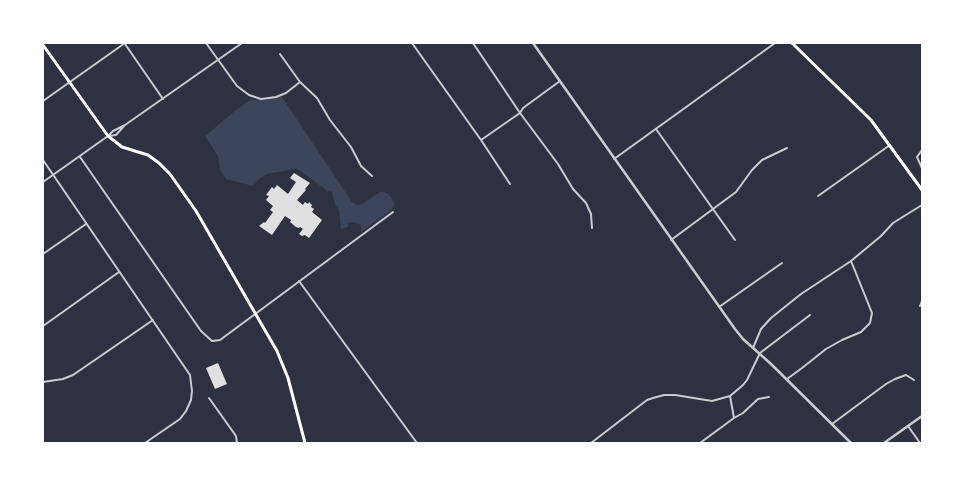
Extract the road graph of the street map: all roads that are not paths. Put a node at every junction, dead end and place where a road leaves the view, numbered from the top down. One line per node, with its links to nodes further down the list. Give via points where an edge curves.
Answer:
1 (125, 43): 14 (street); 15 (street)
2 (206, 43): 11 (street)
3 (242, 43): 11 (street)
4 (412, 43): 21 (street)
5 (473, 43): 17 (street)
6 (533, 43): 13 (street)
7 (775, 43): 19 (street)
8 (792, 43): 22 (main road, via 855,103)
9 (43, 45): 14 (main road)
10 (280, 54): 12 (street)
11 (218, 60): 12 (street, via 237,86 255,98 279,96); 15 (street)
12 (300, 82): 30 (street, via 317,98 362,166)
13 (560, 82): 17 (street, via 523,108); 26 (street)
14 (69, 83): 16 (street); 20 (main road)
15 (163, 99): 18 (street)
16 (43, 101)
17 (520, 113): 21 (street); 39 (street, via 586,204 591,214)
18 (125, 125): 20 (street); 20 (street, via 116,135)
19 (656, 129): 26 (street); 36 (street)
20 (108, 136): 25 (street); 50 (main road, via 122,147 154,159 168,171 207,229)
21 (481, 140): 32 (street)
22 (890, 145): 33 (main road); 34 (street)
23 (787, 148): 36 (street, via 762,160 736,192)
24 (922, 150): 28 (street, via 917,157)
25 (80, 156): 29 (street); 50 (street, via 201,331 212,341 220,340)
26 (614, 159): 40 (street)
27 (43, 160): 29 (street)
28 (922, 168)
29 (54, 175): 31 (street); 38 (street)
30 (372, 176)
31 (43, 182)
32 (510, 184)
33 (922, 190)
34 (818, 196)
35 (922, 205): 43 (street, via 893,223)
36 (713, 209): 40 (street); 41 (street)
37 (393, 212): 46 (street)
38 (86, 224): 42 (street); 45 (street)
39 (592, 228)
40 (671, 240): 49 (street)
41 (735, 240)
42 (43, 254)
43 (851, 261): 54 (street, via 801,294 771,318 761,329); 56 (street, via 872,313 870,323 861,332 826,349)
44 (782, 263): 49 (street)
45 (119, 272): 52 (street); 53 (street)
46 (299, 281): 50 (street); 69 (street)
47 (922, 301): 48 (street)
48 (920, 306)
49 (719, 307): 54 (street)
50 (255, 313): 68 (main road, via 282,364)
51 (810, 315): 55 (street)
52 (153, 320): 58 (street, via 73,375); 67 (street, via 188,372 192,391 191,400 180,419)
53 (43, 326)
54 (753, 348): 55 (street)
55 (760, 353): 56 (street); 59 (street, via 747,380)
56 (787, 378): 64 (street)
57 (914, 380): 64 (street, via 906,375 895,379)
58 (43, 382)
59 (730, 396): 63 (street); 70 (street, via 712,402 675,395 647,400)
60 (769, 397): 63 (street, via 758,400)
61 (209, 398): 66 (street, via 236,436)
62 (922, 416): 65 (street)
63 (734, 418): 71 (street)
64 (832, 424): 72 (street)
65 (908, 426): 73 (street); 74 (street)
66 (237, 442)
67 (145, 443)
68 (305, 443)
69 (417, 443)
70 (590, 443)
71 (700, 443)
72 (851, 443)
73 (884, 443)
74 (920, 443)

